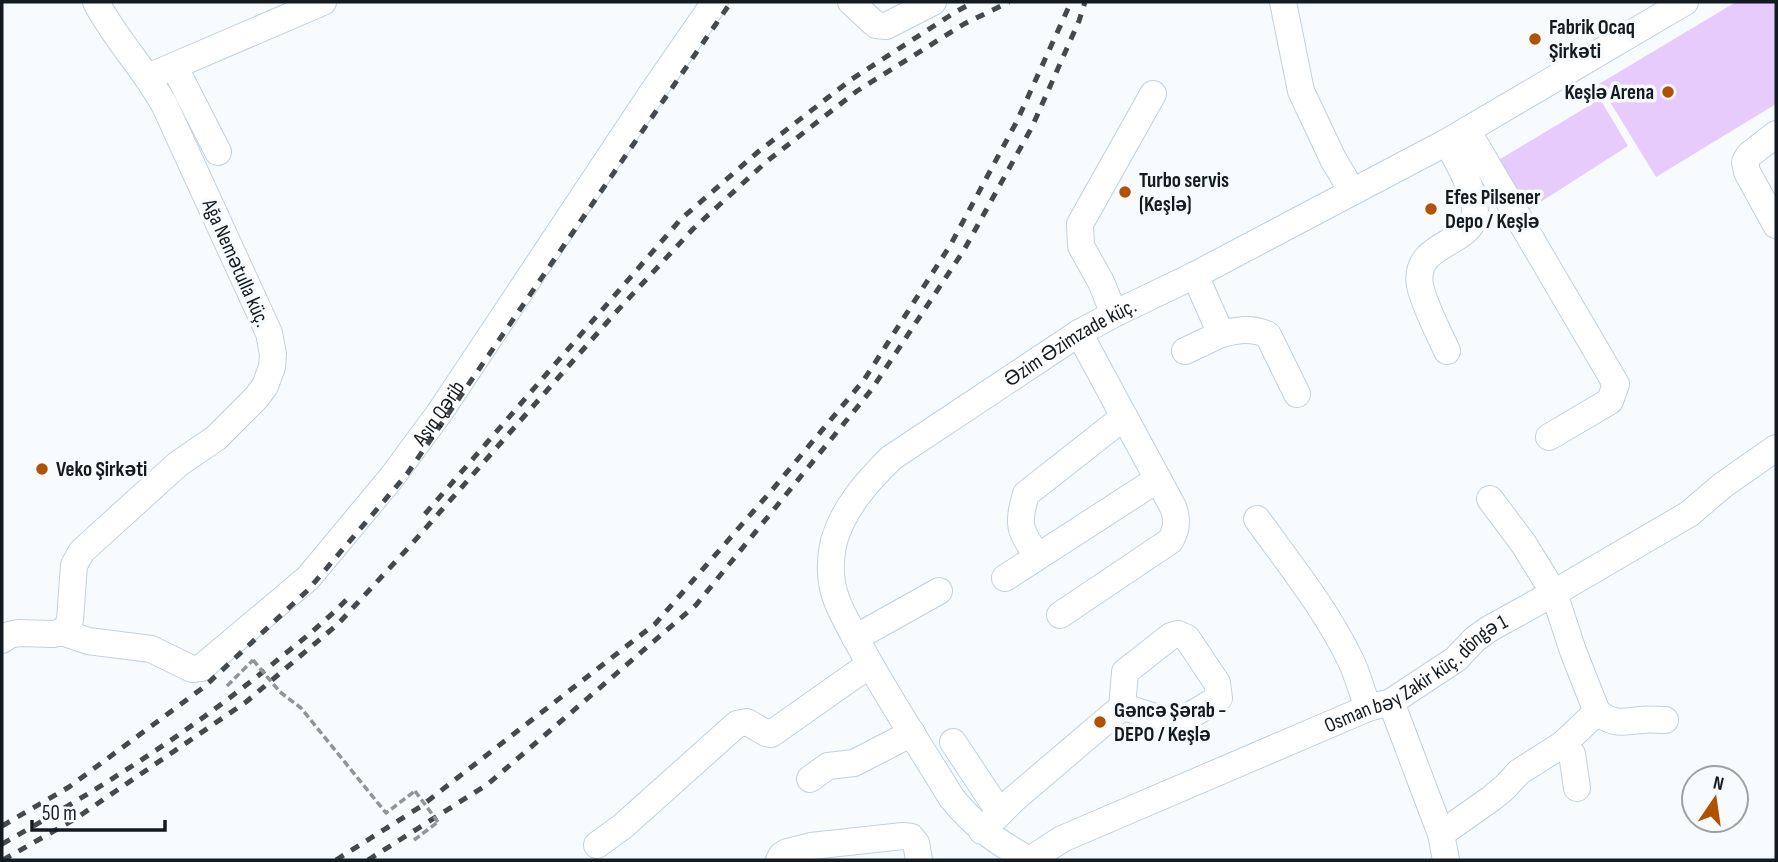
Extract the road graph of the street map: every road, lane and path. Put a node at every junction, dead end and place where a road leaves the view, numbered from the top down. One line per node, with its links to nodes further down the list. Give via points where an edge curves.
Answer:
1 (96, 2): 9 (street, Ağa Nemətulla küç.)
2 (323, 2): 8 (street)
3 (715, 2): 34 (street, Aşıq Qərib, via 440,412 308,578 201,668 192,669 150,649 88,641)
4 (851, 2): 5 (street, via 876,25 886,26)
5 (933, 2)
6 (1283, 2): 14 (street, via 1301,91)
7 (1685, 2): 12 (street, Əzim Əzimzade küç.)
8 (174, 66): 9 (street); 13 (street)
9 (148, 78): 34 (street, Ağa Nemətulla küç., via 269,333 272,367 256,398 216,438 178,464 82,551 74,565 70,620)
10 (1153, 94): 17 (street, via 1080,224 1082,246)
11 (1776, 134): 15 (street, via 1745,162)
12 (1457, 136): 14 (street, Əzim Əzimzade küç.); 21 (street, via 1474,219 1427,256 1420,285); 24 (street, via 1616,384 1610,401)
13 (218, 152)
14 (1352, 191): 16 (street, Əzim Əzimzade küç.)
15 (1776, 225)
16 (1195, 275): 17 (street, Əzim Əzimzade küç.); 19 (street)
17 (1114, 314): 18 (street, Əzim Əzimzade küç.)
18 (1079, 333): 23 (street); 35 (street, Əzim Əzimzade küç., via 891,458 856,495 834,542 832,562 832,584)
19 (1221, 334): 20 (street); 22 (street, via 1252,329 1268,335)
20 (1185, 351)
21 (1447, 351)
22 (1297, 394)
23 (1124, 417): 26 (street); 29 (street, via 1026,494 1021,527)
24 (1549, 437)
25 (1774, 452): 32 (street, Osman bəy Zakir küç. döngə 1, via 1689,514)
26 (1158, 479): 29 (street); 33 (street, via 1175,513 1176,531 1170,541)
27 (1490, 499): 32 (street)
28 (1257, 519): 39 (street, via 1318,602)
29 (1038, 556): 30 (street)
30 (1006, 578)
31 (939, 591): 35 (street)
32 (1555, 593): 39 (street, Osman bəy Zakir küç. döngə 1, via 1489,629 1456,659); 41 (street)
33 (1060, 615)
34 (62, 632): 36 (street, via 19,633)
35 (855, 638): 37 (street, Əzim Əzimzade küç.)
36 (2, 640)
37 (869, 665): 43 (street, Əzim Əzimzade küç.); 51 (street, via 771,734 747,722 737,724)
38 (227, 686): 50 (path, bridge, via 253,660 280,692 301,708 386,813 415,791 438,822)
39 (1379, 705): 49 (street); 55 (street, Osman bəy Zakir küç. döngə 1, via 1062,839)
40 (1122, 706): 48 (street)
41 (1597, 712): 42 (street, via 1619,723); 45 (street)
42 (1665, 720)
43 (912, 733): 46 (street, via 854,762 825,767); 48 (street, Əzim Əzimzade küç., via 965,815)
44 (954, 742): 48 (street)
45 (1563, 744): 47 (street, via 1572,754); 49 (street, via 1518,772 1498,793)
46 (810, 779)
47 (1577, 788)
48 (991, 822): 54 (street, Əzim Əzimzade küç., via 997,842)
49 (1441, 834): 56 (street)
50 (414, 840)
51 (597, 845)
52 (779, 860): 53 (street, via 787,852 811,846 903,836 916,843)
53 (919, 860)
54 (1029, 860)
55 (1035, 860)
56 (1446, 860)

